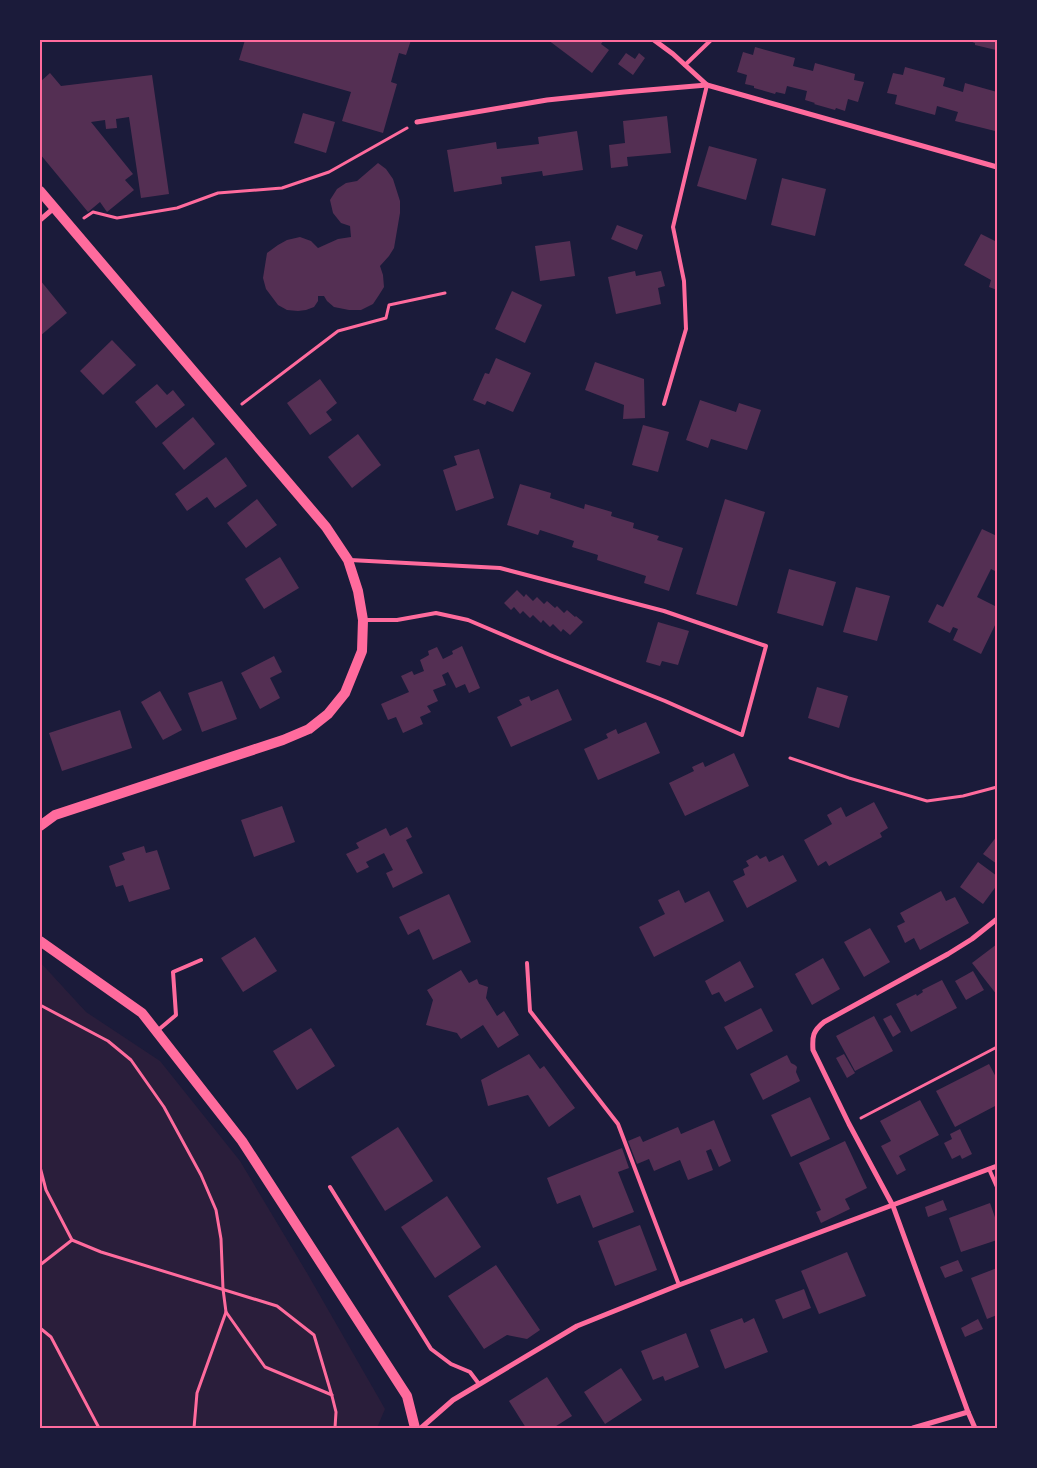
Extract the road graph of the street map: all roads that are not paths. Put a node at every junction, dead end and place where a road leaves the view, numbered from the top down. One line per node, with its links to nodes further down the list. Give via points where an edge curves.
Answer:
1 (654, 40): 3 (street)
2 (711, 40): 3 (lane)
3 (685, 65): 4 (street)
4 (707, 85): 5 (street, via 547,100); 6 (street); 10 (lane, via 673,227 684,282 686,329)
5 (417, 122)
6 (997, 166)
7 (40, 191): 8 (main road)
8 (54, 208): 9 (street); 11 (main road, via 326,527)
9 (40, 220)
10 (664, 404)
11 (348, 560): 12 (main road); 12 (lane, via 500,568 664,610 766,646 742,735 468,620 436,614 397,620)
12 (363, 620): 13 (main road, via 362,650 345,693 328,714 309,729 55,815)
13 (40, 826)
14 (997, 919): 23 (street, via 948,954 824,1022 816,1028 812,1038 813,1050)
15 (40, 941): 18 (main road, via 142,1013)
16 (200, 960): 18 (lane, via 173,972 176,1015)
17 (527, 963): 24 (lane, via 530,1011 618,1124)
18 (157, 1031): 27 (main road, via 242,1141 407,1396)
19 (997, 1166): 20 (street)
20 (989, 1168): 22 (lane); 23 (street)
21 (330, 1187): 25 (lane, via 431,1349 451,1364 470,1372)
22 (997, 1187)
23 (893, 1206): 24 (street); 26 (street)
24 (679, 1286): 25 (street, via 577,1326)
25 (479, 1384): 28 (street, via 453,1400)
26 (968, 1412): 29 (street); 30 (street)
27 (416, 1428)
28 (421, 1428)
29 (913, 1428)
30 (975, 1428)

